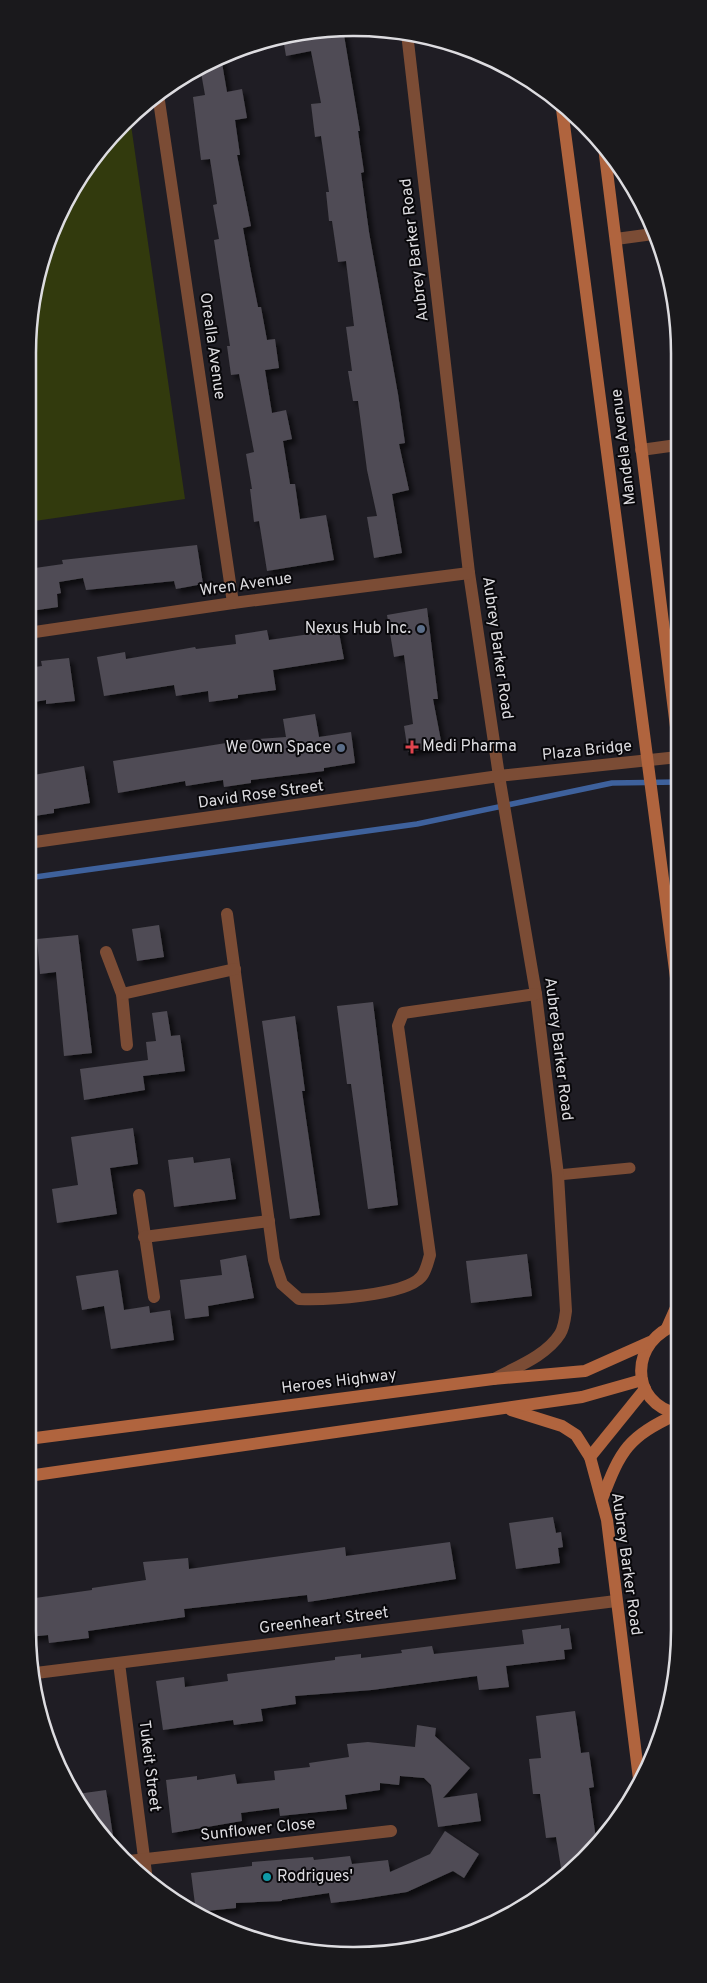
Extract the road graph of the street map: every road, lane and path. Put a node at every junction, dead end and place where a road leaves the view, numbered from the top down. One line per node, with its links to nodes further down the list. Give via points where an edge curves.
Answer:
1 (408, 41): 9 (street, Aubrey Barker Road)
2 (159, 103): 10 (street, Orealla Avenue)
3 (563, 115): 14 (main road)
4 (606, 161): 6 (main road, Mandela Avenue)
5 (648, 235): 6 (street)
6 (616, 239): 8 (main road, Mandela Avenue)
7 (671, 446): 8 (street)
8 (641, 450): 12 (main road, Mandela Avenue)
9 (469, 573): 10 (street, Wren Avenue); 15 (street, Aubrey Barker Road)
10 (233, 603): 11 (street, Wren Avenue)
11 (36, 632)
12 (671, 688)
13 (671, 758): 14 (street, Plaza Bridge)
14 (648, 760): 15 (street, Plaza Bridge); 18 (main road)
15 (500, 776): 16 (street, David Rose Street); 22 (street, Aubrey Barker Road)
16 (36, 842)
17 (226, 914): 20 (street)
18 (671, 939)
19 (106, 952): 21 (street)
20 (235, 969): 21 (street); 27 (street)
21 (122, 994): 23 (street)
22 (536, 994): 25 (street, Aubrey Barker Road); 27 (street, via 403,1014 398,1026 430,1255 422,1276 403,1289 322,1300 299,1299 282,1284 274,1260)
23 (127, 1044)
24 (630, 1168): 25 (lane)
25 (558, 1175): 32 (street, Aubrey Barker Road, via 566,1312 561,1334 533,1358)
26 (139, 1195): 28 (street)
27 (269, 1221): 28 (street)
28 (144, 1238): 29 (street)
29 (154, 1297)
30 (671, 1327): 31 (main road)
31 (650, 1342): 32 (main road, Heroes Highway, via 585,1370); 33 (main road, via 641,1367)
32 (493, 1379): 37 (main road, Heroes Highway)
33 (644, 1384): 34 (main road, via 582,1398); 35 (main road, via 653,1401); 38 (main road)
34 (505, 1408): 38 (main road, Aubrey Barker Road, via 562,1426 576,1435); 39 (main road)
35 (671, 1412)
36 (671, 1417): 40 (main road, via 646,1429 627,1447 616,1461)
37 (36, 1438)
38 (590, 1457): 40 (main road, Aubrey Barker Road)
39 (36, 1475)
40 (602, 1499): 41 (main road, Aubrey Barker Road)
41 (616, 1601): 42 (street, Greenheart Street); 44 (main road, Aubrey Barker Road)
42 (119, 1663): 43 (street, Greenheart Street); 46 (street, Tukeit Street)
43 (39, 1673)
44 (638, 1770)
45 (391, 1831): 46 (street, Sunflower Close)
46 (144, 1859): 47 (street, Sunflower Close); 48 (street, Tukeit Street)
47 (136, 1860)
48 (145, 1869)

